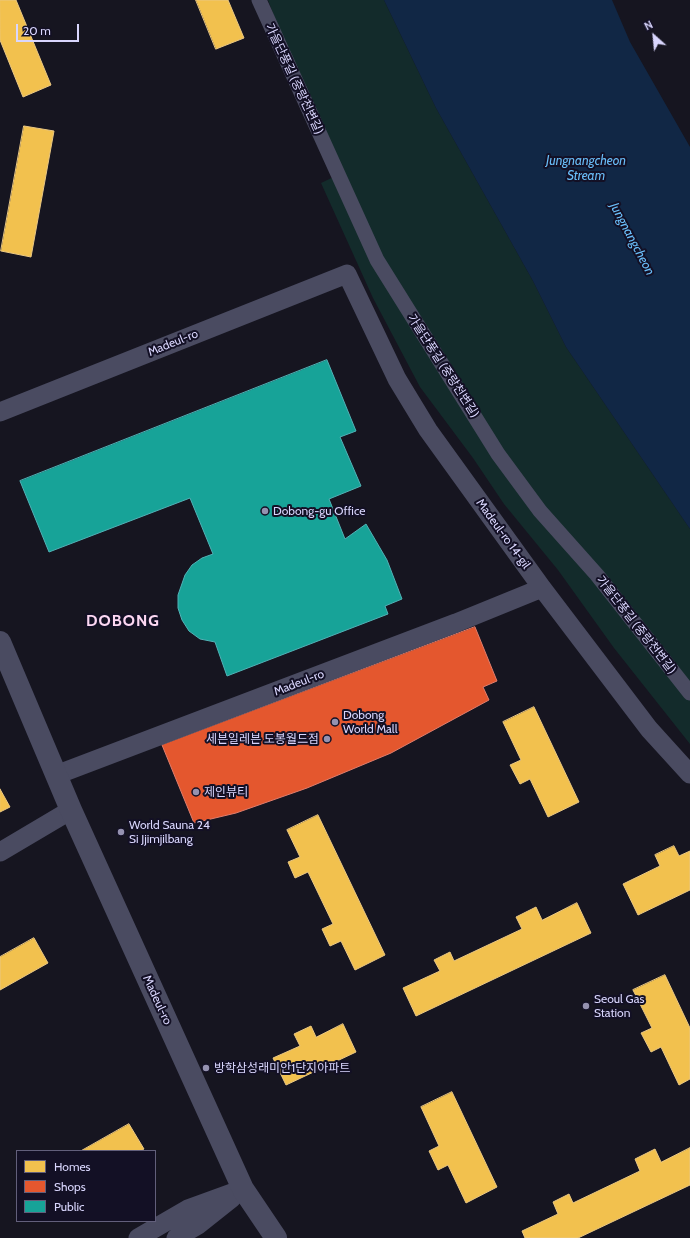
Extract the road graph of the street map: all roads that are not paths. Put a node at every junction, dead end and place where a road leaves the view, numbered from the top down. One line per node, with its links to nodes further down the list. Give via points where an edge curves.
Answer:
1 (259, 0): 6 (street, 가을단풍길 (중랑천변길), via 377,260 404,306 510,470 540,511 602,581)
2 (347, 274): 3 (street, Madeul-ro); 4 (street, Madeul-ro 14-gil, via 416,413)
3 (0, 412)
4 (542, 588): 7 (street, Madeul-ro 14-gil, via 649,729); 8 (street, Madeul-ro)
5 (0, 642): 8 (street, Madeul-ro)
6 (690, 693)
7 (690, 774)
8 (56, 775): 9 (street, Madeul-ro)
9 (71, 810): 10 (street); 11 (street, Madeul-ro)
10 (0, 852)
11 (244, 1189): 12 (street, via 188,1209); 13 (street, via 198,1225); 14 (street, Madeul-ro)
12 (138, 1238)
13 (176, 1238)
14 (276, 1238)

